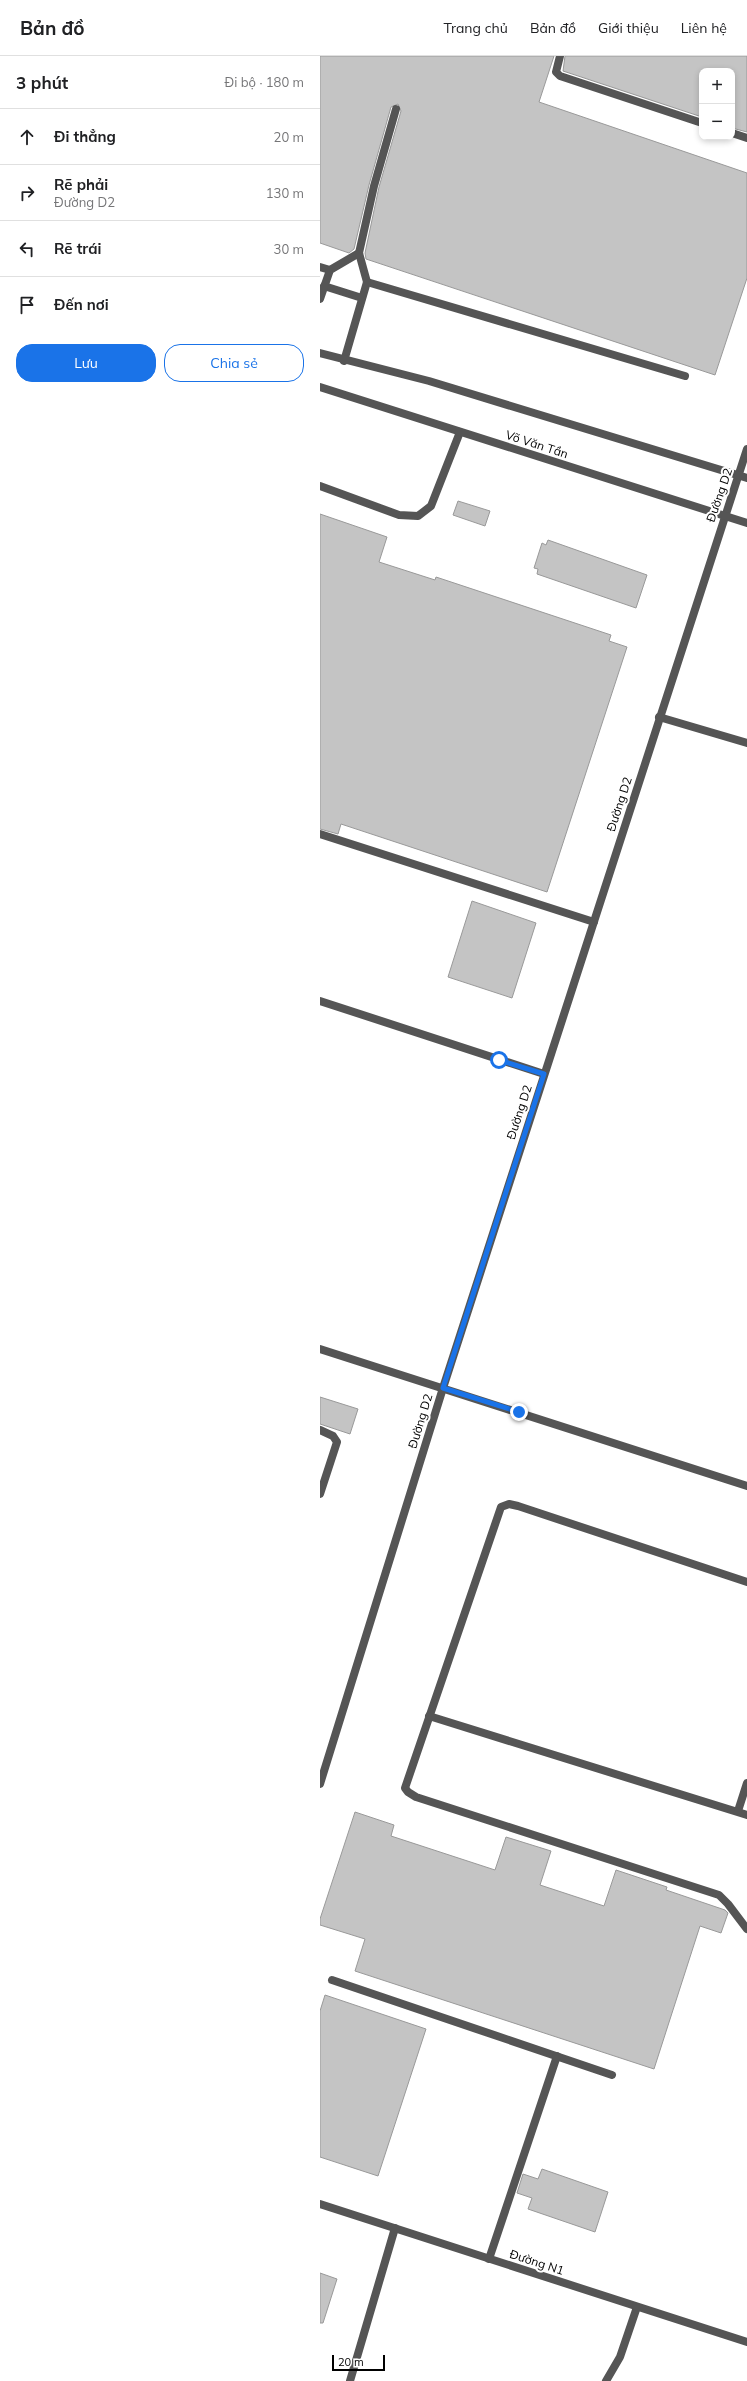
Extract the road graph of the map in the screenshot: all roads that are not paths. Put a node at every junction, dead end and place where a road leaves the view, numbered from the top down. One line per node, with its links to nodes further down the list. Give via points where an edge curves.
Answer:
1 (560, 56): 3 (street, via 556,67 556,72 560,76)
2 (396, 109): 6 (street, via 374,186)
3 (699, 122)
4 (735, 134): 5 (street)
5 (747, 138)
6 (359, 253): 8 (street); 9 (street)
7 (320, 267): 8 (street)
8 (330, 270): 10 (street)
9 (367, 282): 11 (street); 15 (street)
10 (324, 286): 11 (street); 12 (street)
11 (362, 298): 14 (street)
12 (320, 299)
13 (320, 353): 14 (street)
14 (344, 361): 19 (street, via 429,381)
15 (685, 376)
16 (320, 387): 17 (street, Võ Văn Tần)
17 (460, 432): 21 (street, via 431,506 418,516 399,515); 22 (street, Võ Văn Tần)
18 (747, 450): 19 (street, Đường D2)
19 (739, 476): 20 (street); 22 (street, Đường D2)
20 (747, 478)
21 (320, 486)
22 (724, 516): 23 (street, Võ Văn Tần); 24 (street, Đường D2)
23 (747, 523)
24 (659, 717): 25 (street); 27 (street, Đường D2)
25 (747, 743)
26 (320, 834): 27 (street)
27 (594, 922): 29 (street, Đường D2)
28 (320, 1000): 29 (street)
29 (544, 1074): 31 (street, Đường D2)
30 (320, 1349): 31 (street)
31 (443, 1388): 33 (street); 38 (street, Đường D2)
32 (320, 1430): 34 (street, via 333,1436 337,1442)
33 (747, 1486)
34 (320, 1494)
35 (747, 1582): 36 (street, via 518,1506 509,1504 501,1507)
36 (429, 1716): 39 (street); 41 (street, via 406,1788 408,1792 719,1895)
37 (747, 1783): 39 (street)
38 (320, 1784)
39 (738, 1812): 40 (street)
40 (747, 1815)
41 (747, 1929)
42 (332, 1980): 43 (street)
43 (556, 2056): 44 (street); 47 (street)
44 (612, 2075)
45 (320, 2204): 46 (street, Đường N1)
46 (396, 2228): 47 (street, Đường N1); 50 (street)
47 (489, 2259): 48 (street, Đường N1)
48 (637, 2307): 49 (street, Đường N1); 51 (street, via 620,2357)
49 (747, 2342)
50 (350, 2381)
51 (606, 2381)

